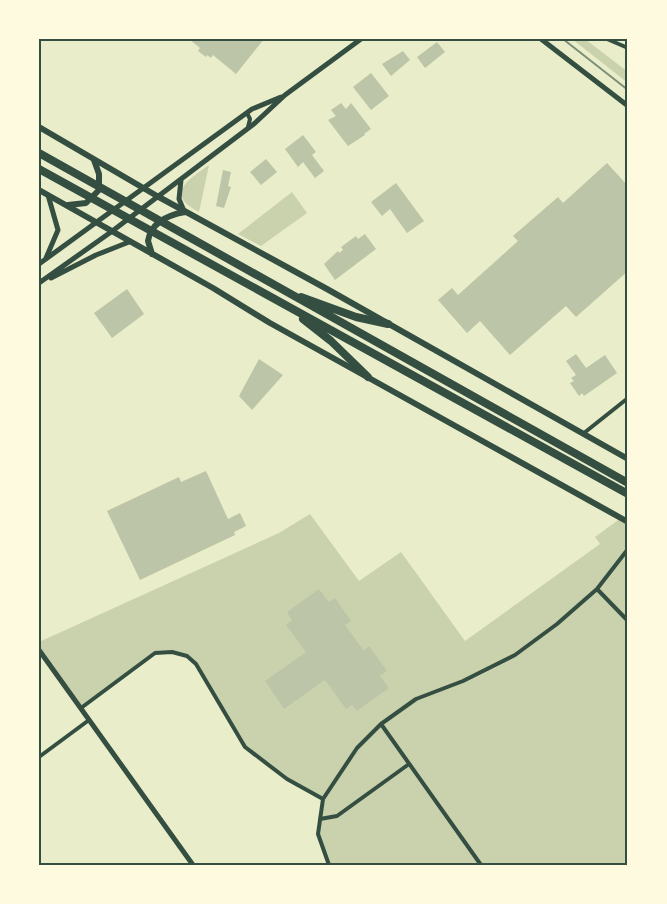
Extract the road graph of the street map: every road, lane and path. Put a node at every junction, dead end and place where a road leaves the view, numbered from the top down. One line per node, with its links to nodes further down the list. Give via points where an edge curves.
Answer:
1 (361, 39): 5 (street)
2 (541, 39): 6 (street)
3 (607, 39): 4 (street)
4 (628, 48)
5 (285, 95): 7 (street); 9 (street)
6 (628, 106)
7 (247, 113): 9 (street, via 250,124); 14 (street)
8 (39, 127): 11 (main road)
9 (246, 130): 13 (street)
10 (41, 154): 27 (highway)
11 (93, 159): 14 (main road); 18 (main road, via 99,174 99,190 86,203)
12 (40, 170): 28 (highway)
13 (181, 179): 17 (street); 19 (street, via 179,199)
14 (142, 187): 17 (main road); 20 (street)
15 (39, 190): 16 (main road)
16 (48, 195): 18 (main road); 24 (street, via 58,230)
17 (157, 196): 19 (main road); 21 (street)
18 (67, 205): 20 (main road)
19 (185, 212): 23 (main road, via 171,214 153,228 148,240); 29 (main road)
20 (96, 222): 21 (main road); 24 (street)
21 (111, 232): 22 (main road); 26 (street)
22 (129, 242): 23 (main road); 26 (street)
23 (153, 255): 30 (main road)
24 (46, 259): 25 (street)
25 (39, 264)
26 (39, 284)
27 (279, 289): 29 (highway, via 356,317); 34 (highway)
28 (292, 310): 30 (highway); 35 (highway)
29 (388, 324): 32 (main road)
30 (368, 377): 36 (main road)
31 (628, 398): 32 (street)
32 (584, 434): 33 (main road)
33 (628, 459)
34 (628, 483)
35 (628, 494)
36 (628, 522)
37 (628, 549): 38 (street)
38 (597, 589): 39 (street); 43 (street, via 515,655 416,699)
39 (628, 621)
40 (39, 650): 41 (street)
41 (81, 708): 42 (street); 46 (street, via 155,653 172,651 187,656 196,664 245,747 287,779)
42 (89, 720): 44 (street); 48 (street)
43 (381, 724): 45 (street); 46 (street, via 357,748)
44 (39, 757)
45 (409, 764): 47 (street, via 337,816); 50 (street)
46 (323, 799): 47 (street)
47 (320, 819): 49 (street, via 318,834)
48 (193, 865)
49 (329, 865)
50 (481, 865)

